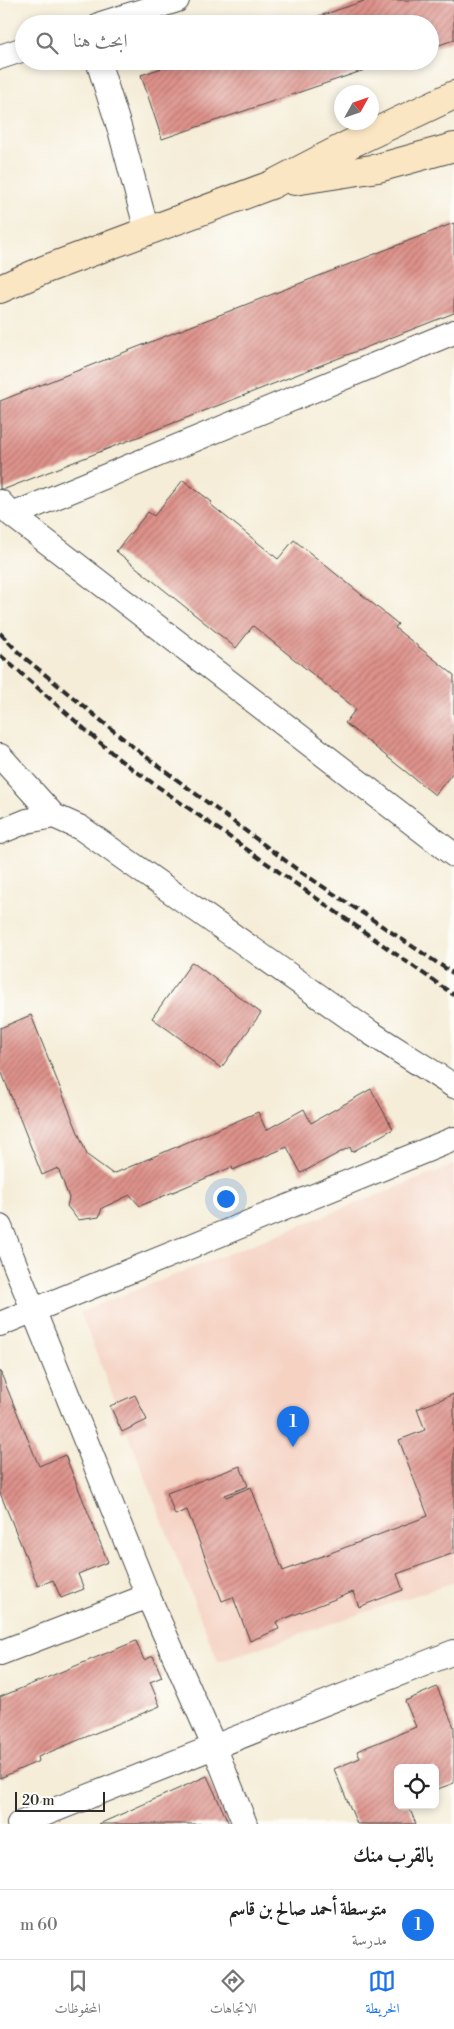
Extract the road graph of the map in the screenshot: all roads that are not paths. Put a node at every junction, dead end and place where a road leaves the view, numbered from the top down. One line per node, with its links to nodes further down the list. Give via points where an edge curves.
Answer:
1 (177, 0): 2 (street)
2 (148, 4): 3 (street)
3 (122, 15)
4 (15, 52): 5 (street)
5 (0, 57)
6 (101, 70): 10 (street)
7 (454, 95): 9 (main road)
8 (454, 147): 9 (main road, via 378,168)
9 (270, 184): 10 (main road)
10 (147, 231): 11 (main road)
11 (0, 289)
12 (454, 332): 13 (street)
13 (6, 509): 17 (street)
14 (0, 756): 15 (street)
15 (54, 816): 16 (street, via 27,820); 18 (street, via 81,828 371,1033)
16 (0, 832)
17 (454, 855)
18 (454, 1086)
19 (454, 1139): 21 (street)
20 (0, 1227): 21 (street)
21 (34, 1310): 22 (street); 23 (street)
22 (0, 1324)
23 (148, 1596): 24 (street); 26 (street)
24 (1, 1650)
25 (454, 1652): 26 (street)
26 (214, 1746): 27 (street); 28 (street)
27 (19, 1824)
28 (245, 1824)

